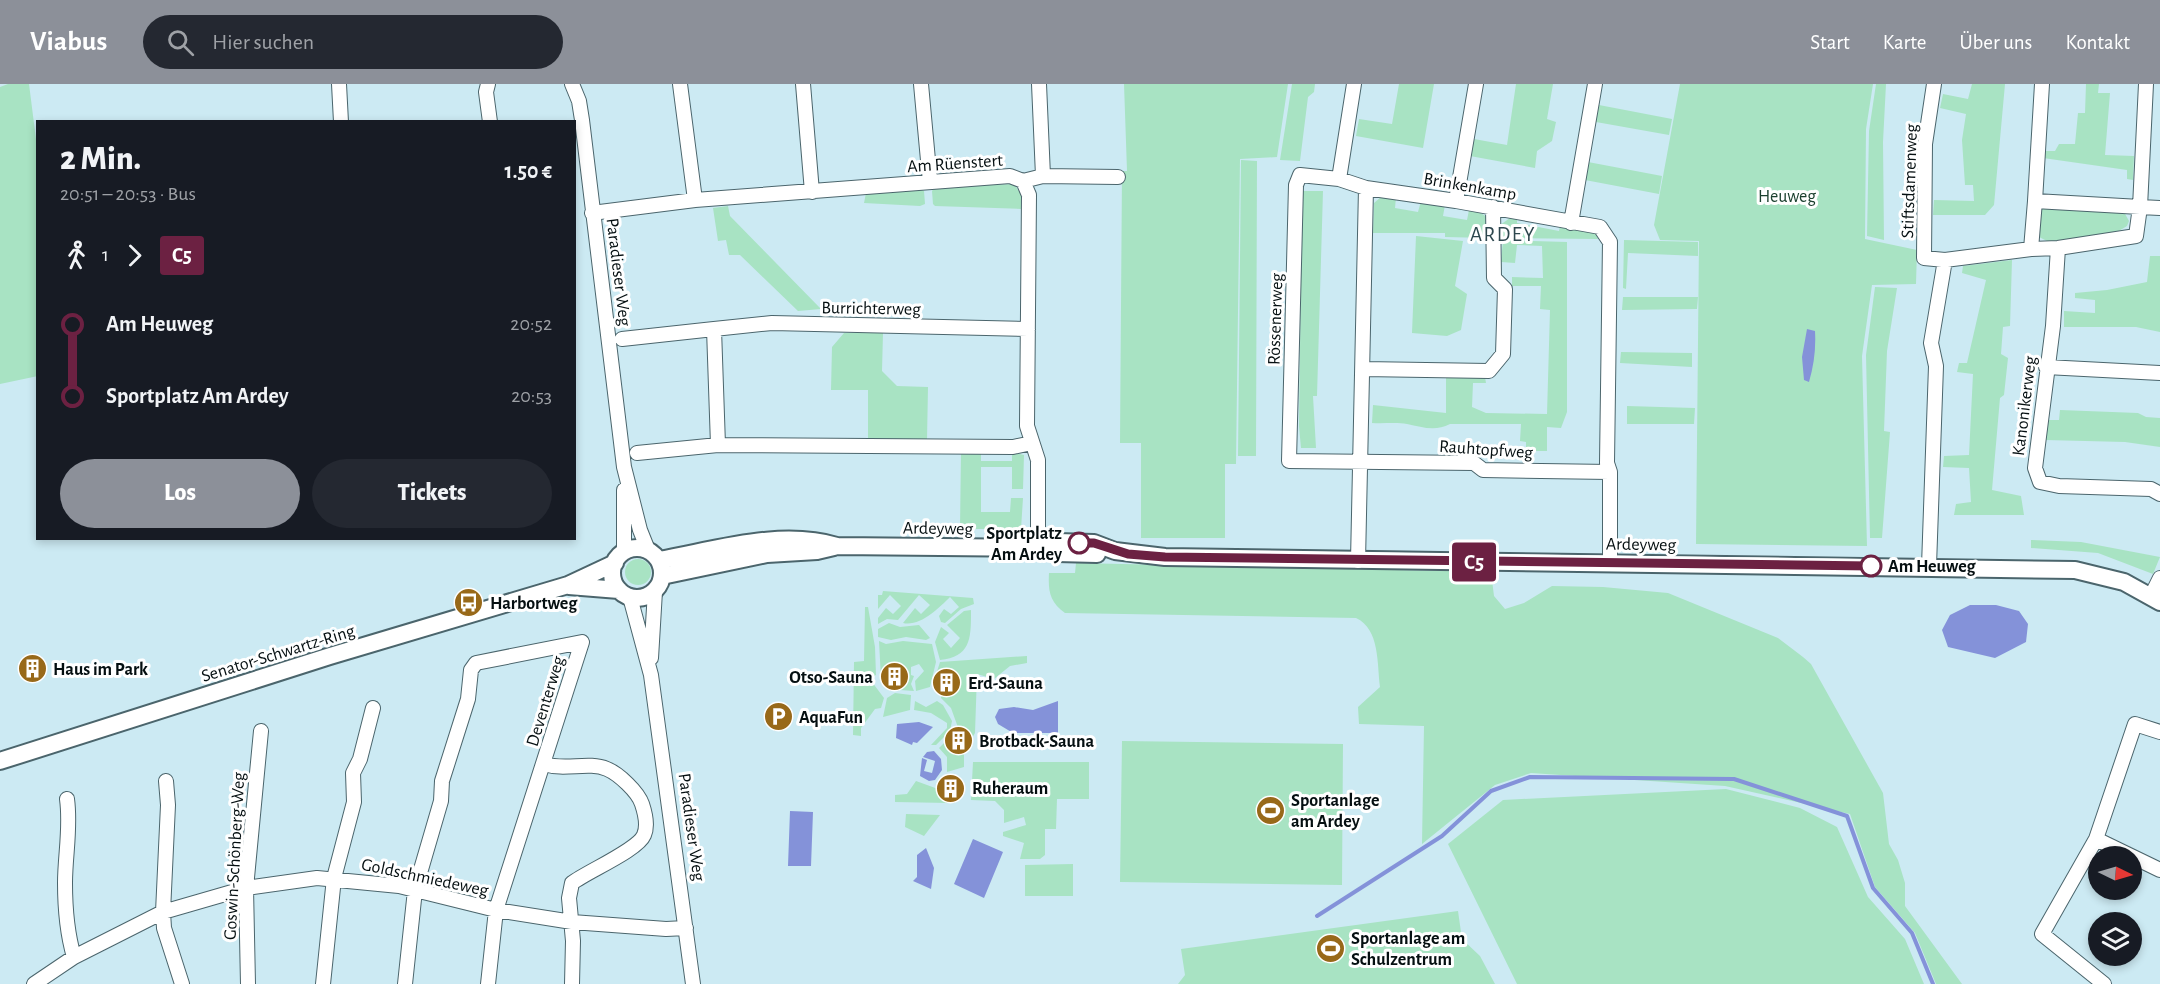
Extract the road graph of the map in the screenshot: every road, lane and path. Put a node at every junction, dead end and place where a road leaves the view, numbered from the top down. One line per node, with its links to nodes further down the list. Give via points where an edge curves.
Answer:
1 (339, 84): 14 (street)
2 (488, 84): 15 (street)
3 (572, 84): 29 (street, Paradieser Weg, via 579,101)
4 (680, 84): 23 (street)
5 (802, 84): 22 (street)
6 (921, 84): 20 (street)
7 (1039, 84): 16 (street)
8 (1354, 84): 18 (street)
9 (1476, 84): 24 (street)
10 (1595, 84): 30 (street)
11 (1934, 84): 33 (street, Stiftsdamenweg, via 1925,144 1924,258)
12 (2042, 84): 25 (street)
13 (2146, 84): 27 (street)
14 (341, 120)
15 (490, 120)
16 (1043, 176): 17 (street); 19 (street)
17 (1118, 177)
18 (1339, 178): 21 (street, Rössenerweg); 43 (street, Rössenerweg, via 1300,175 1296,185 1289,461)
19 (1023, 181): 20 (street, Am Rüenstert, via 1010,176); 34 (street, Am Rüenstert, via 1029,195)
20 (930, 182): 22 (street, Am Rüenstert)
21 (1366, 188): 24 (street, Brinkenkamp); 38 (street)
22 (812, 192): 23 (street, Am Rüenstert)
23 (695, 200): 29 (street, Am Rüenstert)
24 (1456, 201): 26 (street, Brinkenkamp)
25 (2036, 201): 27 (street); 32 (street)
26 (1494, 207): 30 (street, Brinkenkamp); 38 (street, via 1494,278 1504,289 1503,354 1489,371)
27 (2140, 207): 28 (street); 31 (street, via 2136,236)
28 (2160, 208)
29 (592, 213): 44 (street, Paradieser Weg)
30 (1571, 223): 45 (street, Brinkenkamp, via 1600,227 1610,242)
31 (2058, 248): 32 (street); 37 (street, Kanonikerweg)
32 (2031, 249): 33 (street)
33 (1945, 260): 51 (street, via 1932,344 1936,366)
34 (1028, 329): 35 (street, Burrichterweg, via 772,323); 40 (street, Am Rüenstert, via 1027,426)
35 (714, 330): 36 (street, Burrichterweg); 41 (street)
36 (622, 339)
37 (2046, 367): 39 (street); 46 (street, Kanonikerweg, via 2035,468 2040,482 2151,489)
38 (1363, 369): 43 (street)
39 (2160, 373)
40 (1032, 443): 41 (street, via 1013,447); 47 (street, Am Rüenstert, via 1038,460)
41 (718, 445): 42 (street)
42 (637, 453)
43 (1360, 463): 45 (street, Rauhtopfweg, via 1474,463 1483,470); 49 (street)
44 (624, 467): 48 (street, Paradieser Weg); 52 (street, Paradieser Weg, via 640,530)
45 (1610, 472): 50 (street, Brinkenkamp)
46 (2160, 494)
47 (1038, 548): 49 (main road, Ardeyweg, via 1071,542 1165,557); 52 (main road, Ardeyweg, via 837,546 818,540 783,539)
48 (619, 557): 52 (main road, via 636,548); 54 (main road, Senator-Schwartz-Ring); 55 (main road, Paradieser Weg, via 613,576)
49 (1358, 561): 50 (main road, Ardeyweg)
50 (1610, 563): 51 (main road, Ardeyweg)
51 (1929, 566): 56 (main road, Ardeyweg, via 2075,570 2124,582)
52 (656, 569): 55 (main road, via 640,597); 57 (street, Paradieser Weg)
53 (2160, 578): 56 (street)
54 (568, 585): 55 (main road, Senator-Schwartz-Ring); 61 (main road, Senator-Schwartz-Ring)
55 (625, 593): 57 (street, Paradieser Weg)
56 (2156, 599)
57 (651, 675): 73 (street, Paradieser Weg)
58 (373, 708): 67 (street, via 353,773 354,802)
59 (261, 731): 68 (street, Goswin-Schönberg-Weg)
60 (2160, 732): 65 (street, via 2135,724)
61 (0, 760)
62 (544, 764): 69 (street, Deventerweg, via 582,642 476,663 471,670 468,699 442,781 441,801); 70 (street, Deventerweg); 72 (street, via 559,769 608,769 639,795 645,814 646,831 638,844 573,883 569,898)
63 (165, 781): 71 (street, via 168,805)
64 (67, 800): 74 (street, via 67,934)
65 (2096, 839): 66 (street); 83 (street, via 2042,934)
66 (2160, 870)
67 (334, 878): 68 (street, Goldschmiedeweg); 69 (street, Goldschmiedeweg); 78 (street)
68 (246, 888): 71 (street, Goldschmiedeweg); 77 (street, Goswin-Schönberg-Weg)
69 (415, 890): 70 (street, Goldschmiedeweg); 79 (street, Deventerweg)
70 (496, 910): 72 (street, Goldschmiedeweg); 80 (street, Deventerweg)
71 (163, 912): 74 (street, Goldschmiedeweg); 76 (street, via 164,928)
72 (572, 922): 73 (street, Goldschmiedeweg); 81 (street)
73 (686, 928): 82 (street, Paradieser Weg)
74 (74, 957): 75 (street, Goldschmiedeweg)
75 (34, 984)
76 (182, 984)
77 (248, 984)
78 (322, 984)
79 (405, 984)
80 (488, 984)
81 (572, 984)
82 (693, 984)
83 (2104, 984)

